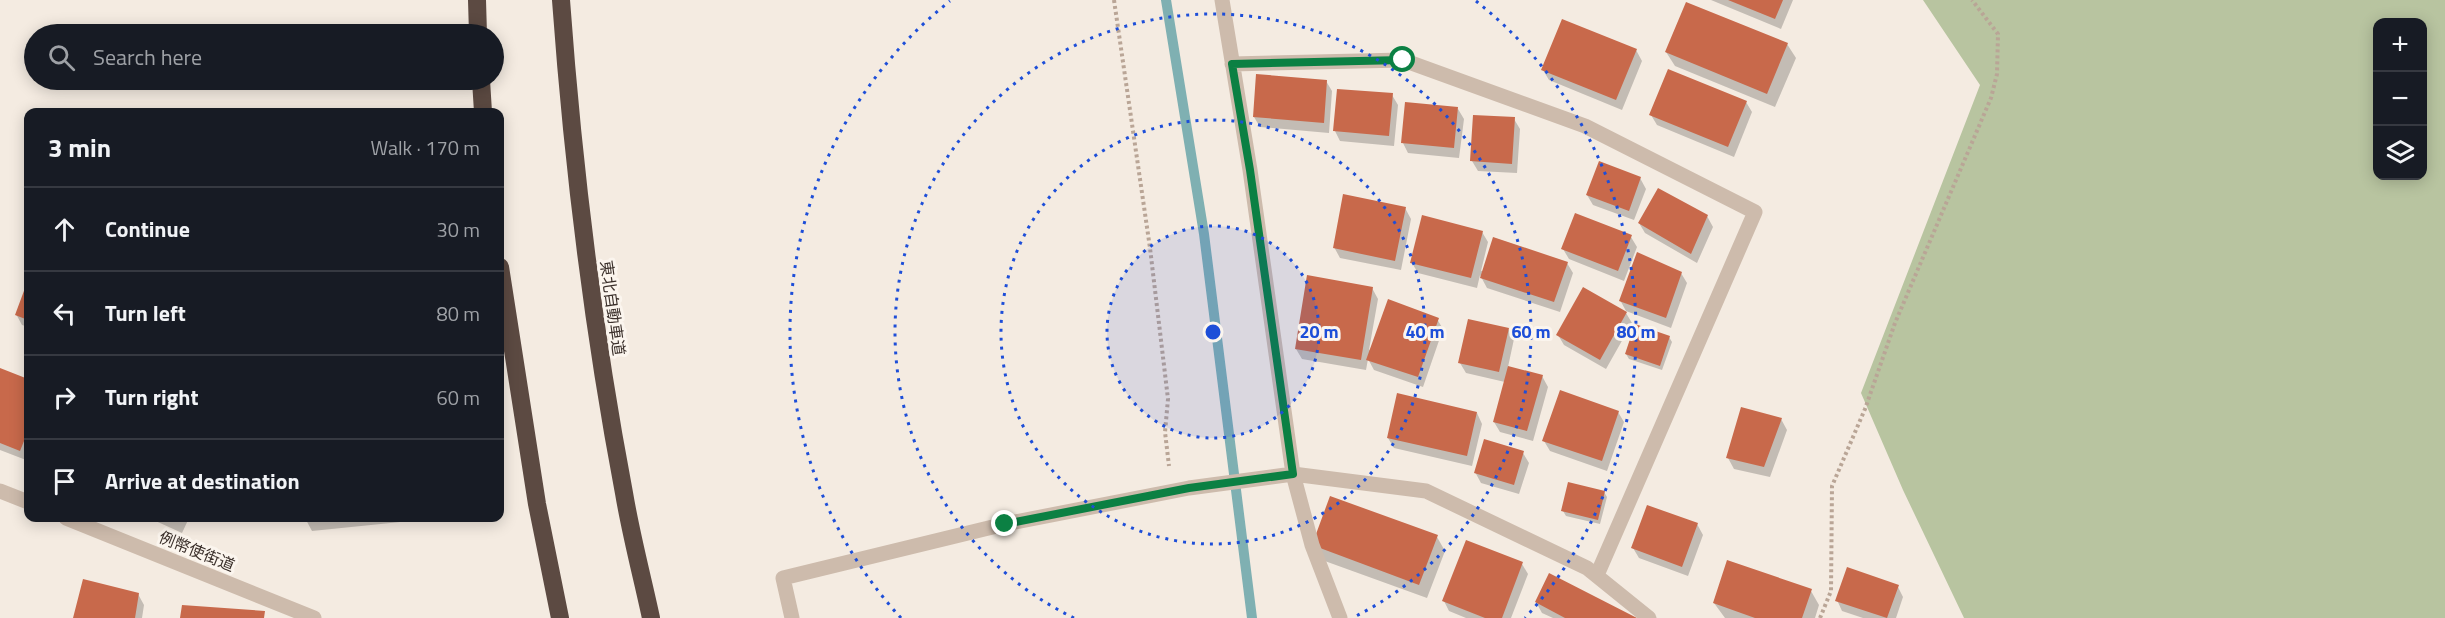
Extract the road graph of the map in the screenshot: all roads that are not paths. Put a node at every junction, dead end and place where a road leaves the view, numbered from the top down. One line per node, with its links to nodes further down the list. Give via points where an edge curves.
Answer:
1 (477, 0): 4 (highway)
2 (561, 0): 16 (highway, 東北自動車道, via 569,114 603,376)
3 (1222, 0): 5 (street)
4 (478, 24)
5 (1232, 64): 9 (street); 13 (street, via 1403,60 1585,126 1755,212)
6 (482, 90): 7 (highway)
7 (483, 108)
8 (504, 300): 15 (highway)
9 (1293, 474): 13 (street, via 1426,491); 17 (street, via 1189,488 1005,524 783,578); 18 (street, via 1312,545)
10 (0, 490): 11 (street)
11 (24, 500)
12 (76, 522): 14 (street, 例幣使街道)
13 (1597, 575): 19 (street)
14 (314, 618)
15 (560, 618)
16 (651, 618)
17 (792, 618)
18 (1340, 618)
19 (1649, 618)

